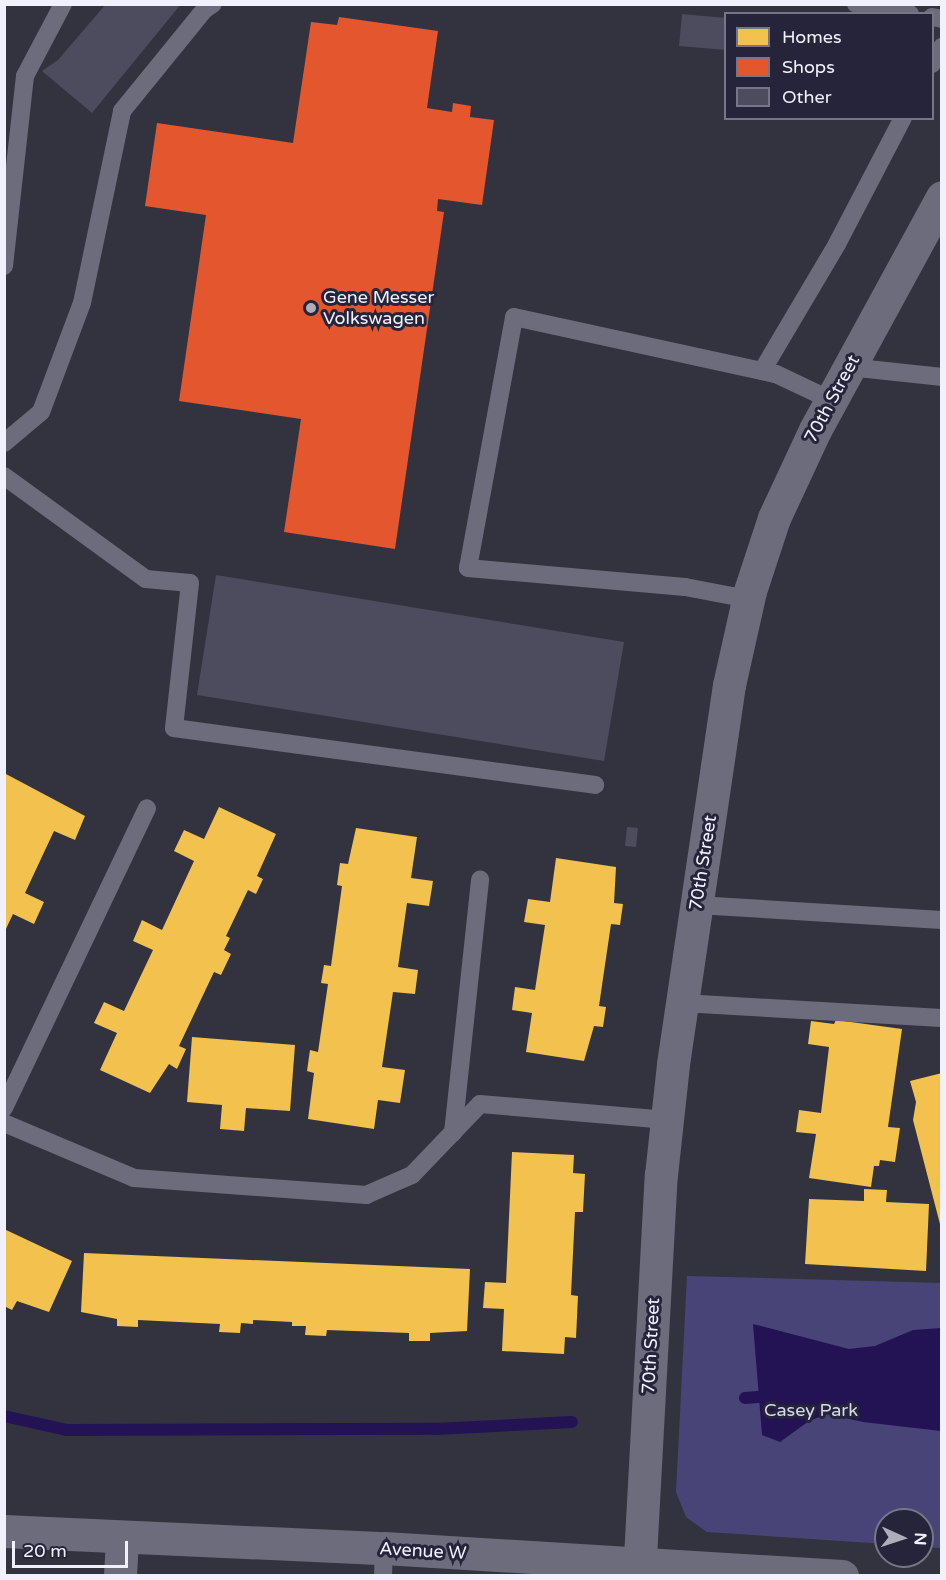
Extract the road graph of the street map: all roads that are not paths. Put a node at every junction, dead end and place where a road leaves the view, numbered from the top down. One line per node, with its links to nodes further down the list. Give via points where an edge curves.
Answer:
1 (63, 4): 9 (lane, via 25,76)
2 (213, 4): 14 (lane, via 122,111 82,303 41,412)
3 (856, 4): 4 (lane)
4 (899, 12)
5 (942, 47): 6 (lane)
6 (934, 62)
7 (902, 120): 11 (lane, via 837,244)
8 (942, 197): 10 (street, 70th Street)
9 (4, 266)
10 (849, 367): 12 (lane); 13 (street, 70th Street)
11 (762, 371): 13 (lane); 16 (lane, via 514,317 468,568 685,587)
12 (942, 377)
13 (831, 400): 16 (street, 70th Street, via 774,518)
14 (4, 443)
15 (4, 476): 17 (lane, via 146,579 190,583 174,728)
16 (748, 599): 20 (street, 70th Street, via 729,684)
17 (595, 785)
18 (147, 808): 24 (lane)
19 (480, 879): 27 (lane)
20 (697, 905): 21 (lane); 22 (street, 70th Street)
21 (942, 920)
22 (682, 1003): 23 (lane); 25 (street, 70th Street)
23 (942, 1017)
24 (4, 1108)
25 (667, 1120): 27 (lane, via 480,1104); 31 (street, 70th Street)
26 (4, 1123): 27 (lane, via 134,1178 366,1195 412,1175)
27 (453, 1133)
28 (4, 1531): 29 (street, Avenue W)
29 (122, 1538): 30 (street, Avenue W); 32 (street)
30 (384, 1562): 31 (street, Avenue W)
31 (639, 1569): 33 (street, Avenue W)
32 (120, 1575)
33 (842, 1575)

